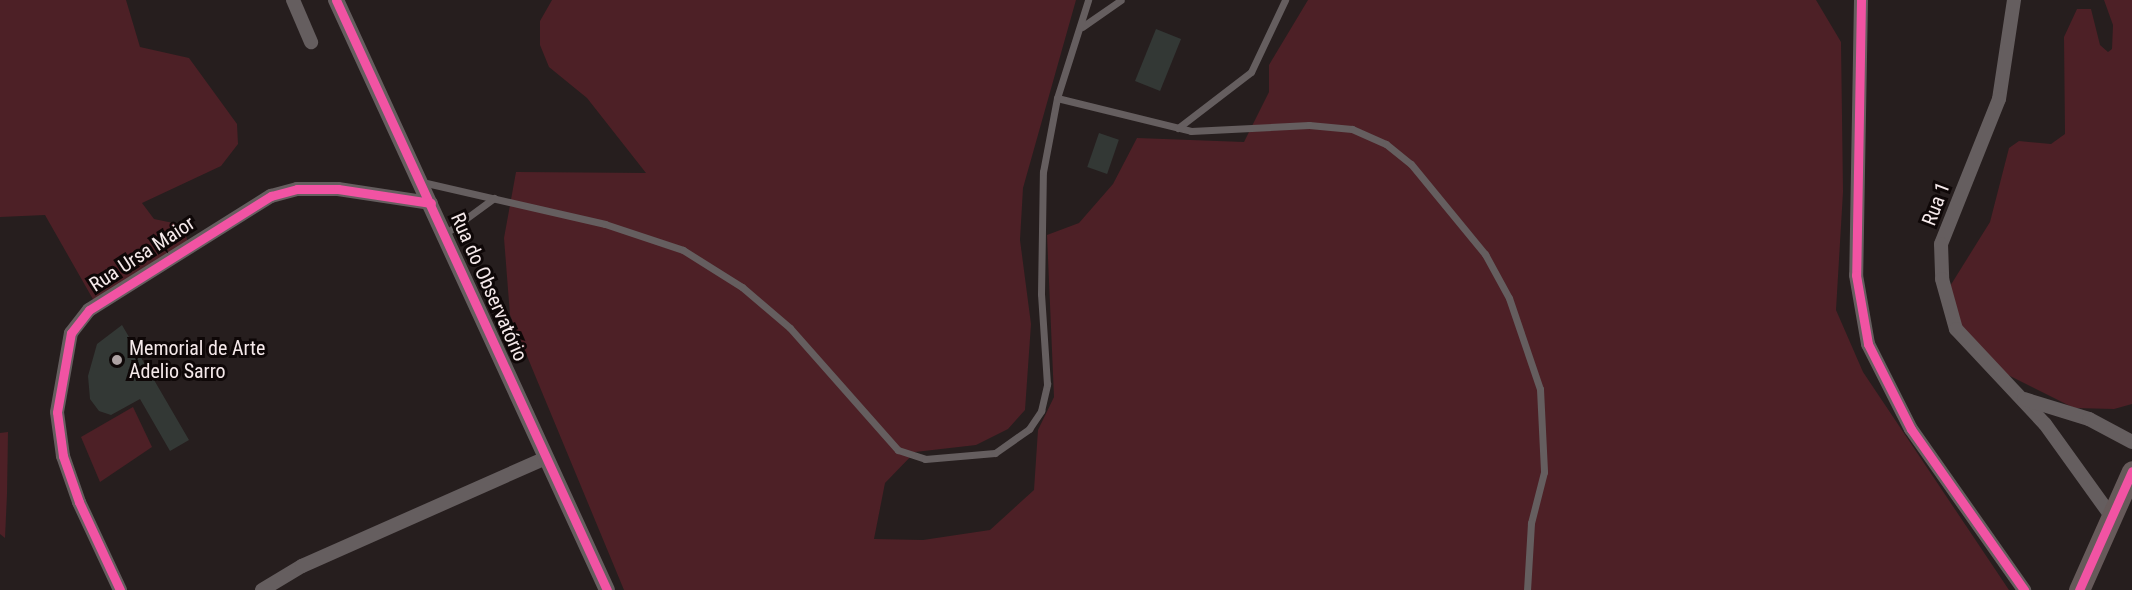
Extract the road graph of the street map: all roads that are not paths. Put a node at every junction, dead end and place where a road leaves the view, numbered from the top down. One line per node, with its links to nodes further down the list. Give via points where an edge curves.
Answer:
1 (293, 0): 9 (street)
2 (336, 0): 12 (street, Rua do Observatório)
3 (1088, 0): 8 (lane)
4 (1120, 0): 8 (lane)
5 (1285, 0): 11 (lane, via 1251,72)
6 (1861, 0): 25 (street, via 1856,275 1868,344 1911,429)
7 (2014, 0): 16 (street, Rua 1, via 2000,99 1954,205 1939,261 1956,328)
8 (1082, 27): 10 (lane)
9 (311, 42)
10 (1057, 98): 11 (lane); 13 (lane, via 1040,217 1047,384 1041,411 1029,429 995,453 925,459 898,450 790,328 732,281 683,250 605,224)
11 (1178, 128): 24 (lane, via 1353,129 1386,144 1411,164 1485,254 1509,298 1540,389 1544,472 1531,523)
12 (421, 182): 13 (lane); 14 (street, Rua do Observatório)
13 (494, 198): 15 (lane)
14 (431, 202): 15 (street, Rua do Observatório); 21 (street, Rua Ursa Maior, via 338,189 297,189 272,196 89,310 71,333 57,412 63,456)
15 (444, 234): 18 (street, Rua do Observatório)
16 (2024, 399): 17 (street, Rua 1, via 2089,419); 20 (street, Rua 1)
17 (2132, 442)
18 (546, 458): 22 (street, via 302,566); 23 (street, Rua do Observatório)
19 (2132, 471): 20 (main road)
20 (2111, 516): 26 (main road)
21 (120, 590)
22 (262, 590)
23 (607, 590)
24 (1527, 590)
25 (2024, 590)
26 (2079, 590)

